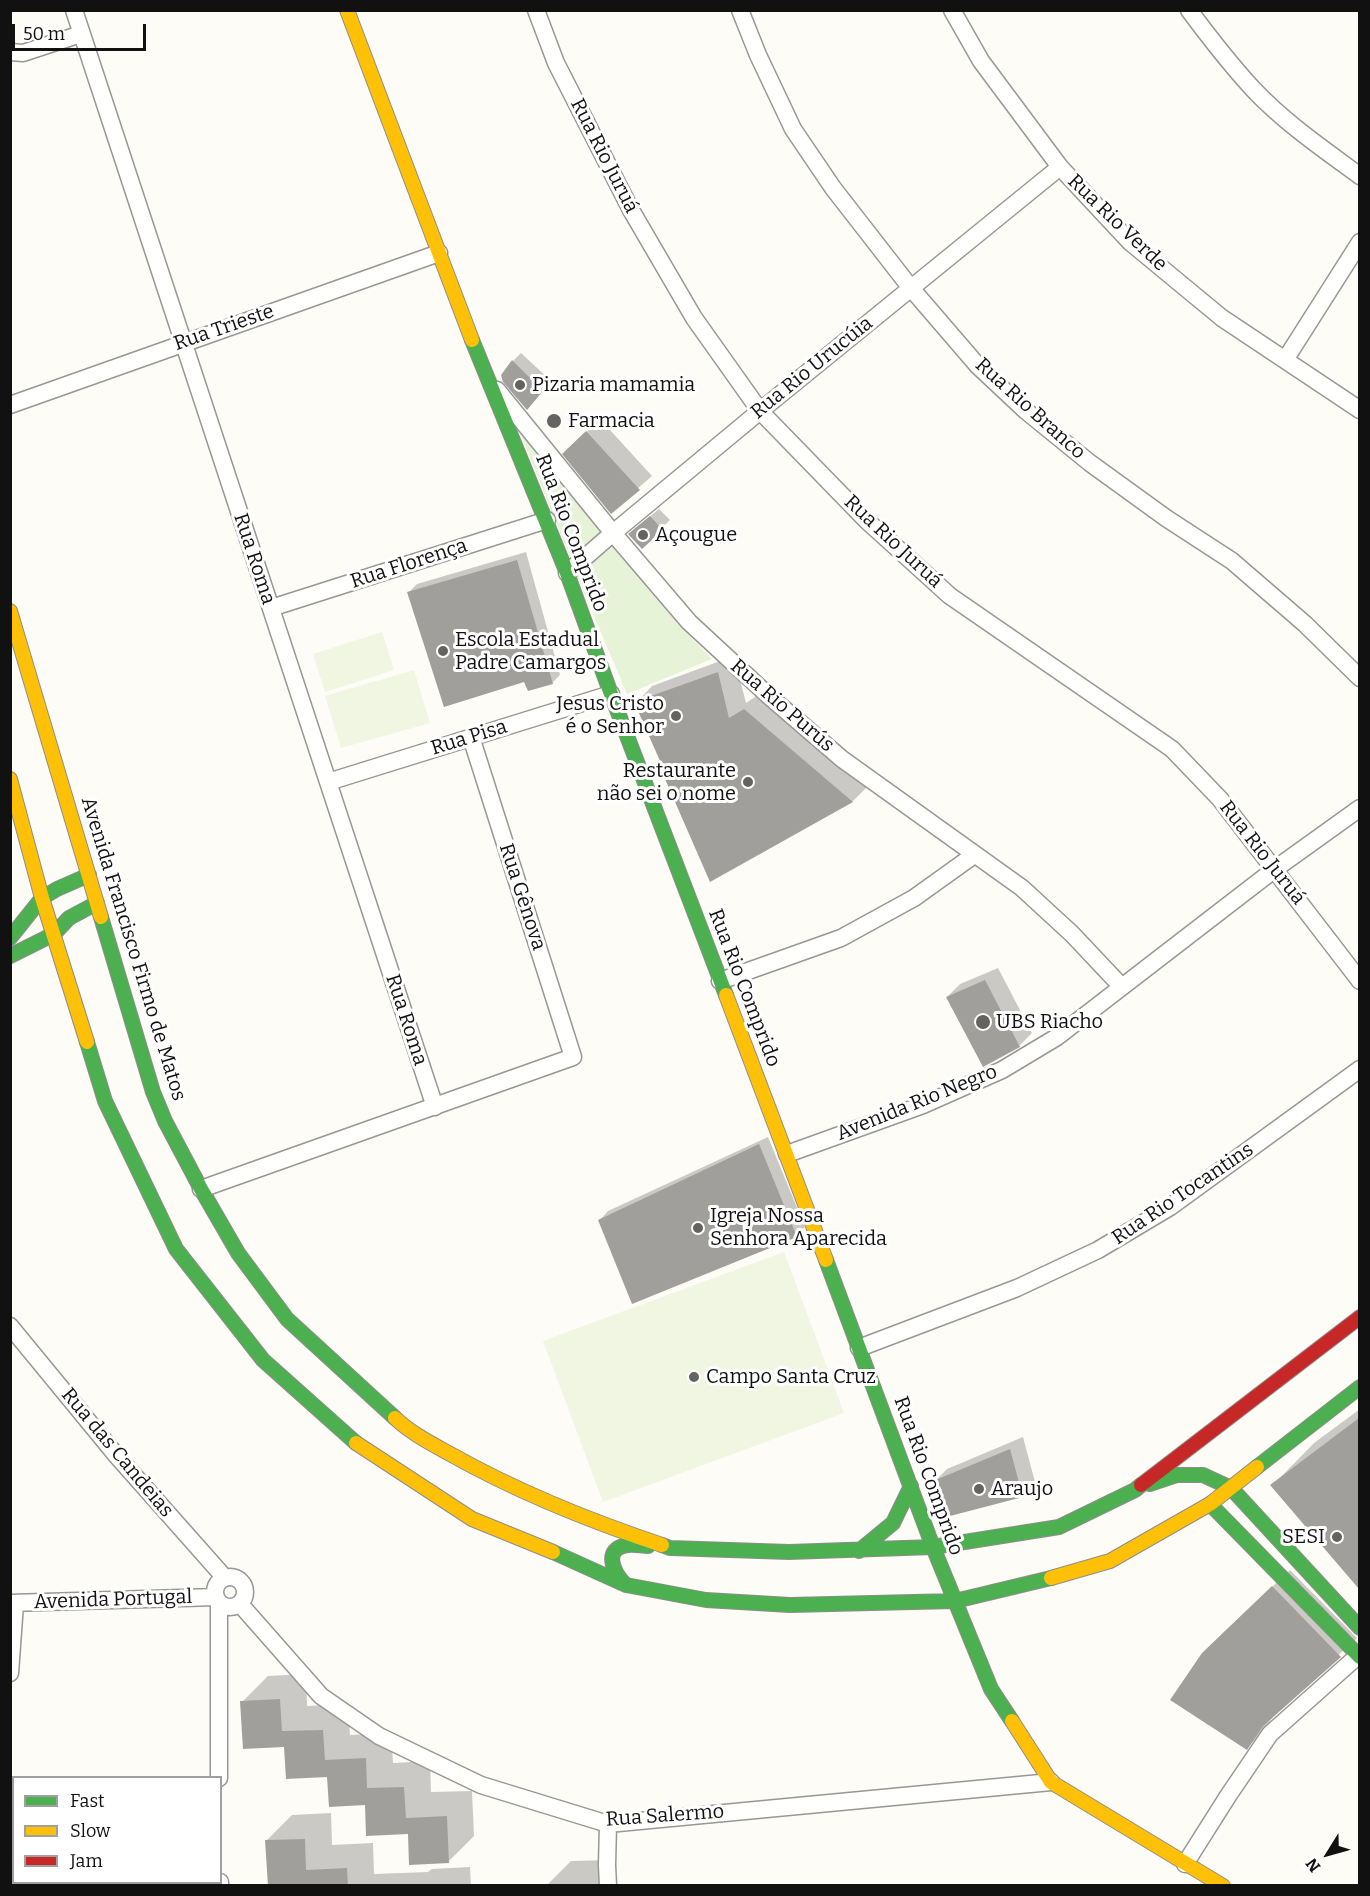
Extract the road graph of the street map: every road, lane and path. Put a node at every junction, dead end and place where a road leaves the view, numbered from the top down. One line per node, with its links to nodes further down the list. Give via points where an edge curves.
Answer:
1 (74, 10): 7 (street, Rua Roma)
2 (347, 10): 12 (street, Rua Rio Comprido)
3 (536, 10): 19 (street, Rua Rio Juruá, via 556,63 631,210 694,318)
4 (740, 10): 13 (street, Rua Rio Branco, via 793,129)
5 (952, 10): 9 (street, Rua Rio Verde, via 981,61)
6 (1189, 10): 10 (street, via 1254,90)
7 (81, 34): 8 (street, via 23,53); 14 (street, Rua Roma)
8 (10, 52)
9 (1060, 167): 13 (street, Rua Rio Urucúia); 15 (street, Rua Rio Verde, via 1130,242 1222,318)
10 (1359, 177)
11 (1359, 242): 15 (street)
12 (439, 253): 14 (street, Rua Trieste); 16 (street, Rua Rio Comprido)
13 (910, 287): 19 (street, Rua Rio Urucúia); 25 (street, Rua Rio Branco, via 978,366 1026,411 1090,463 1232,561 1305,624)
14 (183, 343): 17 (street, Rua Trieste); 23 (street, Rua Roma)
15 (1285, 360): 18 (street, Rua Rio Verde)
16 (488, 378): 20 (street, Rua Rio Comprido); 21 (street, Rua Rio Purús)
17 (10, 405)
18 (1359, 410)
19 (760, 411): 21 (street, Rua Rio Urucúia); 32 (street, Rua Rio Juruá, via 866,520 950,596 1172,749 1220,799)
20 (547, 520): 22 (street, Rua Rio Comprido); 23 (street, Rua Florença)
21 (613, 533): 22 (street, Rua Rio Urucúia); 31 (street, Rua Rio Purús, via 688,622 770,697 842,759)
22 (567, 573): 26 (street, Rua Rio Comprido)
23 (271, 609): 29 (street, Rua Roma)
24 (10, 611): 33 (street, Avenida Francisco Firmo de Matos)
25 (1359, 678)
26 (611, 694): 27 (street, Rua Pisa); 39 (street, Rua Rio Comprido)
27 (471, 737): 29 (street, Rua Pisa); 43 (street, Rua Gênova, via 573,1057)
28 (10, 779): 34 (street)
29 (328, 782): 43 (street, Rua Roma)
30 (1359, 808): 32 (street, Avenida Rio Negro)
31 (974, 855): 39 (street, via 914,898 841,938); 41 (street, Rua Rio Purús, via 1022,888)
32 (1275, 869): 40 (street, Rua Rio Juruá); 41 (street, Avenida Rio Negro)
33 (88, 875): 34 (street); 35 (street, Avenida Francisco Firmo de Matos)
34 (42, 898): 36 (street); 37 (street)
35 (97, 903): 36 (street, via 69,918); 45 (street, Avenida Francisco Firmo de Matos, via 153,1092)
36 (54, 934): 38 (street); 58 (street, via 105,1101 176,1250 263,1360 354,1441 472,1519)
37 (10, 938)
38 (10, 956)
39 (720, 981): 44 (street, Rua Rio Comprido)
40 (1359, 981)
41 (1122, 987): 44 (street, Avenida Rio Negro, via 1057,1036 1002,1070 923,1105)
42 (1359, 1070): 48 (street, Rua Rio Tocantins, via 1170,1207 1098,1250 1017,1288)
43 (435, 1107): 45 (street)
44 (787, 1154): 48 (street, Rua Rio Comprido)
45 (201, 1189): 55 (street, Avenida Francisco Firmo de Matos, via 238,1253 287,1319 409,1431 484,1473 614,1529)
46 (1359, 1317): 52 (street, Avenida Francisco Firmo de Matos)
47 (10, 1326): 57 (street, Rua das Candeias, via 116,1455)
48 (859, 1348): 50 (street, Rua Rio Comprido)
49 (1359, 1386): 51 (street)
50 (911, 1486): 54 (street, Rua Rio Comprido); 56 (street, via 893,1523)
51 (1230, 1488): 52 (street, via 1203,1475 1177,1475); 53 (street); 63 (street)
52 (1135, 1490): 54 (street, Avenida Francisco Firmo de Matos, via 1059,1527)
53 (1210, 1504): 60 (street, via 1110,1561); 64 (street)
54 (933, 1547): 56 (street, Avenida Francisco Firmo de Matos); 60 (street, Rua Rio Comprido)
55 (670, 1548): 56 (street, Avenida Francisco Firmo de Matos); 58 (street, via 627,1545 617,1549 612,1566)
56 (859, 1551)
57 (225, 1578): 59 (street, via 217,1586); 62 (street, via 242,1582 245,1593)
58 (626, 1585): 60 (street, via 706,1600 790,1605)
59 (217, 1600): 61 (street, Avenida Portugal); 62 (street, via 229,1608); 66 (street)
60 (955, 1601): 67 (street, Rua Rio Comprido, via 991,1689)
61 (13, 1603): 65 (street)
62 (240, 1604): 68 (street, Rua Salermo, via 321,1696 379,1736 481,1785)
63 (1359, 1628)
64 (1359, 1656): 69 (street, via 1270,1734)
65 (10, 1673)
66 (219, 1776)
67 (1051, 1782): 68 (street, Rua Salermo); 69 (street, Rua Rio Comprido)
68 (608, 1824): 70 (street)
69 (1185, 1864): 71 (street, Rua Rio Comprido)
70 (608, 1886)
71 (1223, 1886)

